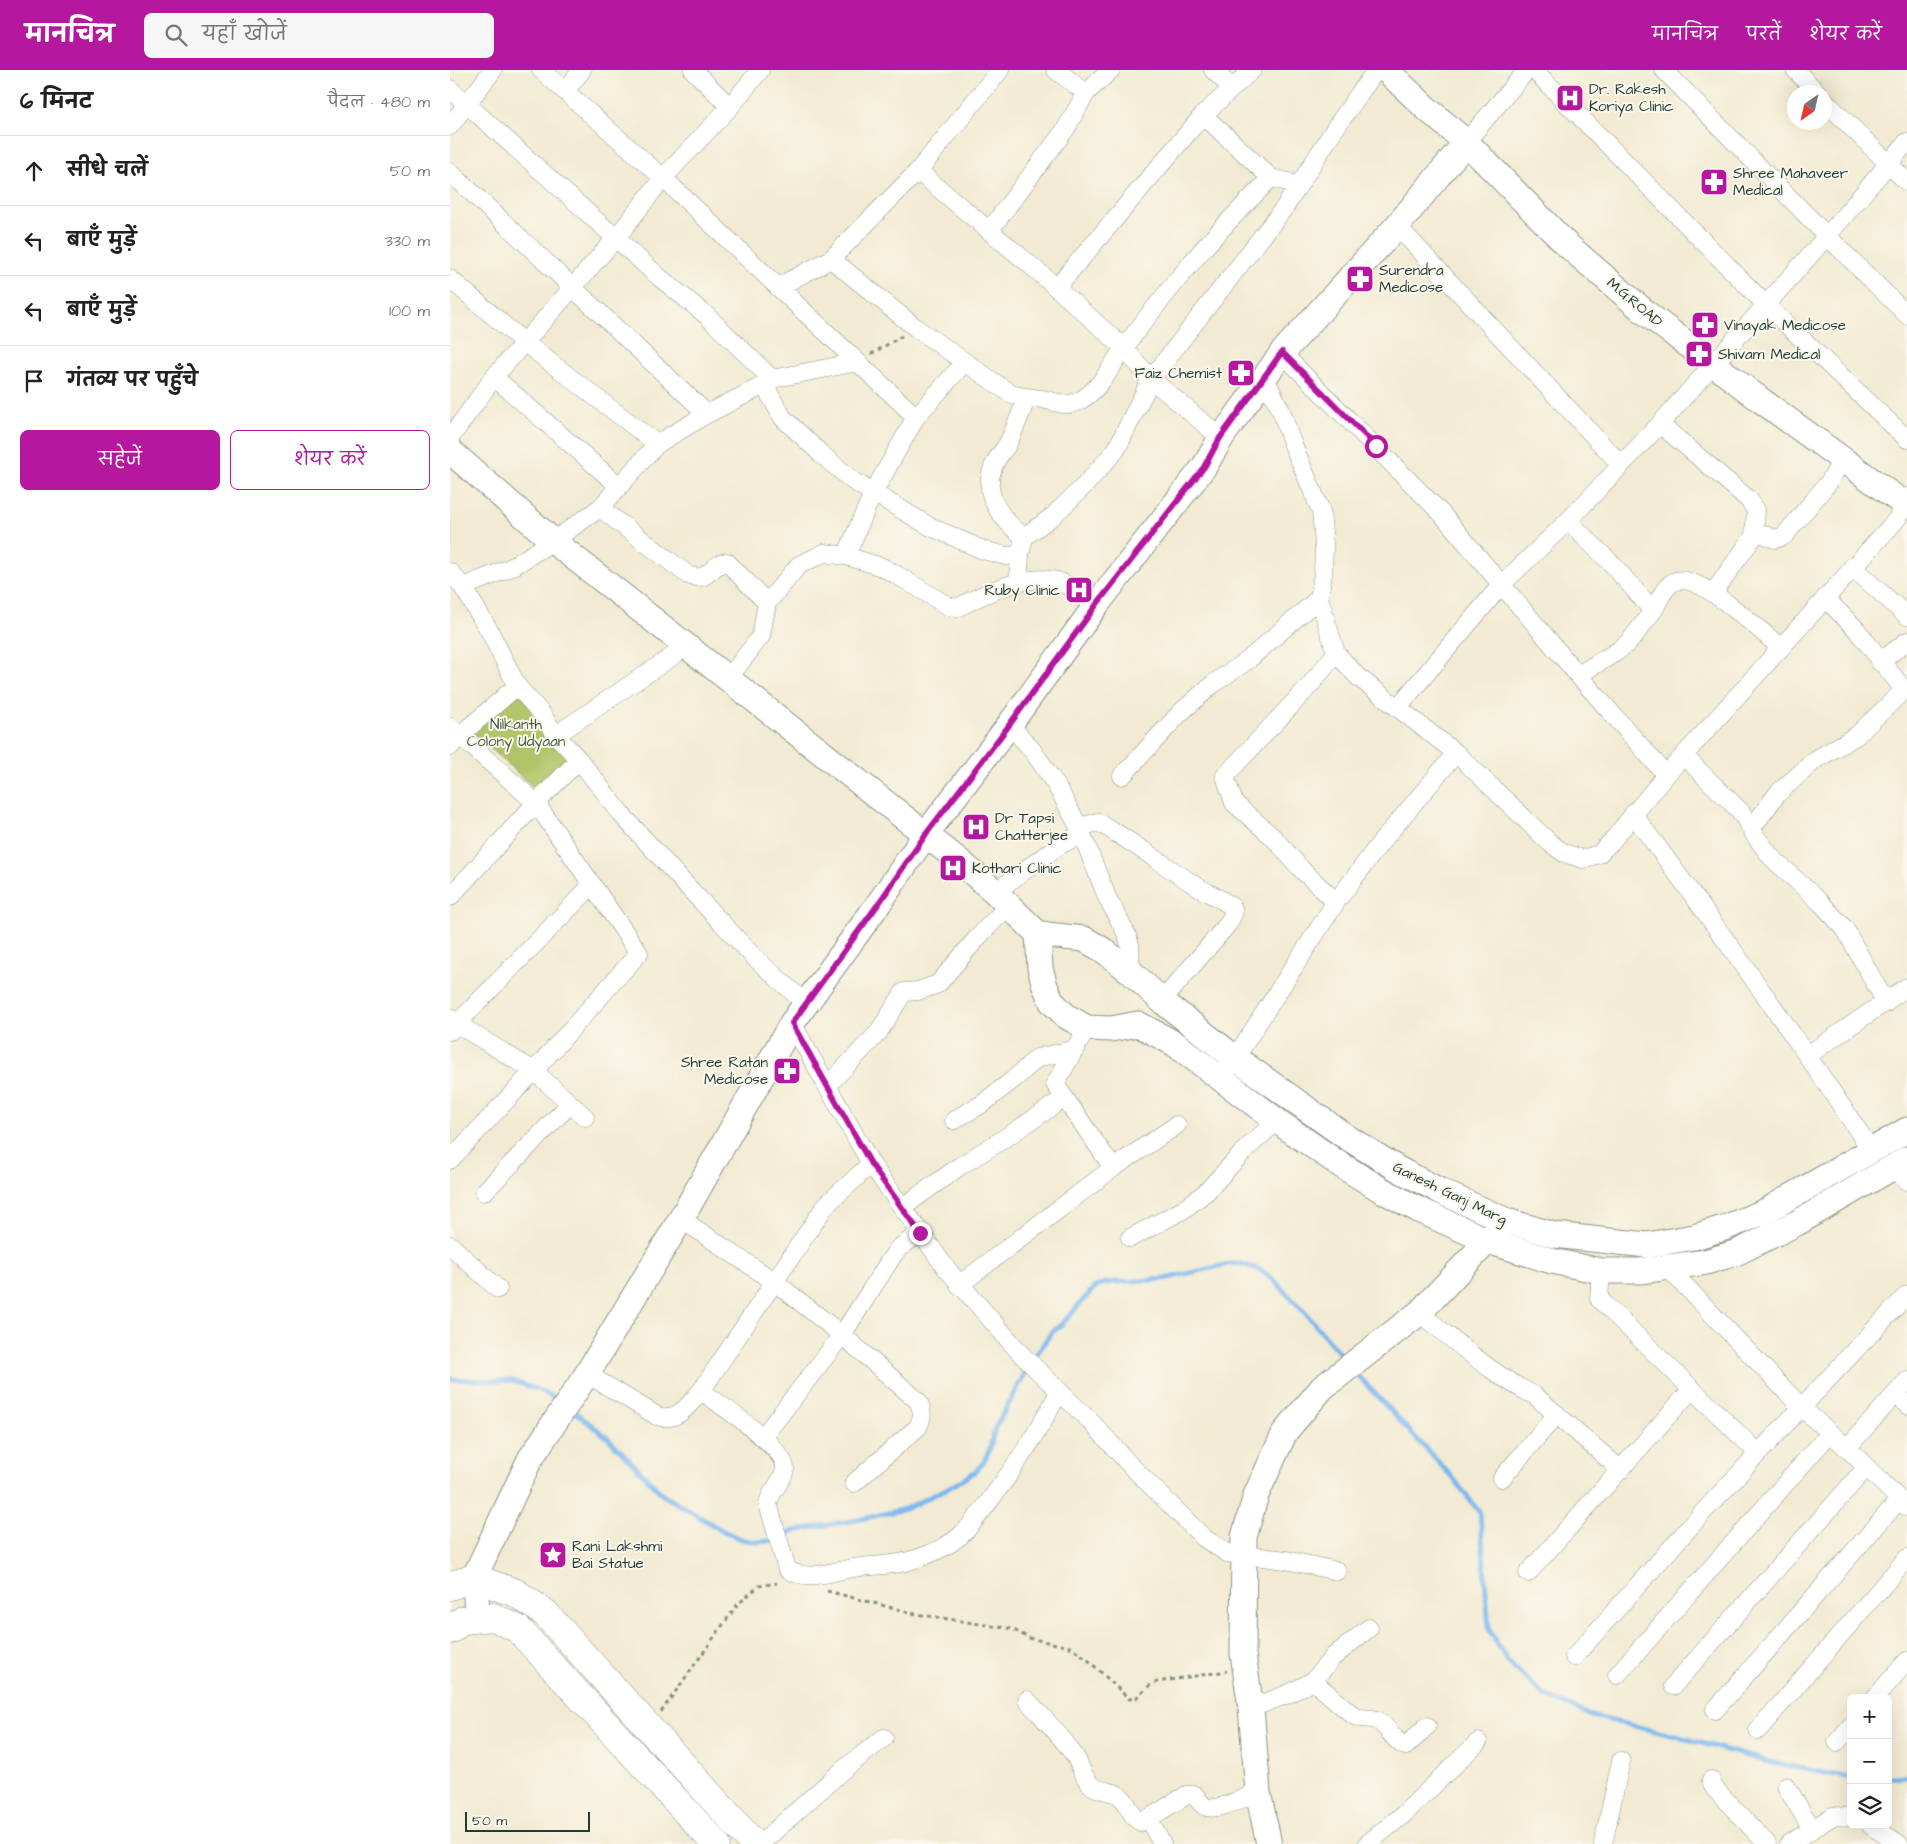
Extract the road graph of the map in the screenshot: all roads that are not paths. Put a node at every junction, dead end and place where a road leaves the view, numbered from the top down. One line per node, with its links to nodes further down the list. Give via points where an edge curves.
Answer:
1 (493, 70): 22 (street)
2 (540, 70): 20 (street)
3 (582, 70): 20 (street)
4 (693, 70): 23 (street)
5 (760, 70): 23 (street)
6 (1056, 70): 21 (street)
7 (1111, 70): 21 (street)
8 (1213, 70): 18 (street)
9 (1252, 70): 18 (street)
10 (1376, 70): 35 (street)
11 (1386, 70): 27 (main road, M.G.ROAD)
12 (1527, 70): 27 (street)
13 (1534, 70): 45 (street)
14 (1664, 70): 38 (street)
15 (1795, 70): 17 (street)
16 (991, 73): 30 (street)
17 (1810, 85)
18 (1232, 88): 25 (street)
19 (450, 89): 22 (street)
20 (565, 91): 32 (street)
21 (1086, 93): 37 (street, via 1065,130)
22 (468, 104): 26 (street); 39 (street)
23 (730, 107): 32 (street)
24 (1832, 108): 29 (street)
25 (1203, 115): 33 (street); 44 (street)
26 (450, 126)
27 (1466, 142): 36 (main road); 52 (main road, M.G.ROAD, via 1566,244 1646,313)
28 (1907, 142): 29 (street)
29 (1889, 165): 34 (street); 38 (street)
30 (918, 171): 37 (street); 40 (street)
31 (450, 172): 42 (street)
32 (663, 178): 39 (street); 43 (street)
33 (1272, 178): 35 (street); 48 (street, via 1198,255)
34 (1907, 182)
35 (1296, 187): 55 (street, via 1285,207)
36 (1397, 226): 49 (main road); 67 (street)
37 (990, 231): 44 (street)
38 (1827, 236): 45 (street); 46 (street)
39 (616, 238): 42 (street); 56 (street, via 706,315)
40 (831, 259): 43 (street); 51 (street, via 916,328)
41 (450, 279): 47 (street)
42 (572, 287): 47 (street); 58 (street)
43 (778, 287): 50 (street)
44 (1056, 288): 48 (street)
45 (1765, 304): 52 (street); 63 (street)
46 (1907, 315)
47 (525, 343): 53 (street); 64 (street)
48 (1124, 348): 55 (street); 57 (street, via 1105,377 1077,402 1057,404)
49 (1282, 352): 54 (main road); 81 (street, via 1435,506)
50 (858, 362): 56 (street); 59 (street)
51 (965, 362): 57 (street, via 1010,394); 59 (street)
52 (1712, 364): 60 (street); 66 (main road, M.G.ROAD)
53 (494, 377): 61 (street); 68 (street)
54 (1265, 378): 62 (main road); 83 (street, via 1322,511 1324,559)
55 (1151, 379): 62 (street); 74 (street, via 1116,450 1053,516)
56 (768, 382): 58 (street); 69 (street, via 783,418 840,470)
57 (1027, 398): 74 (street, via 1007,445 995,462 988,486 993,502)
58 (707, 414): 64 (street)
59 (916, 417): 69 (street)
60 (1660, 424): 67 (street); 73 (street, via 1749,500 1756,510)
61 (450, 438)
62 (1220, 438): 86 (main road, via 1204,467)
63 (1907, 439)
64 (658, 444): 68 (street)
65 (450, 451): 75 (main road)
66 (1842, 460): 70 (main road, M.G.ROAD); 73 (street, via 1829,482 1784,536 1774,539)
67 (1621, 465): 72 (street)
68 (619, 486): 71 (street)
69 (872, 493): 76 (street, via 929,526 983,550 1006,556); 77 (street)
70 (1906, 502): 78 (street, via 1897,519)
71 (600, 508): 75 (street); 85 (street, via 688,575 701,578 727,562)
72 (1568, 520): 81 (street); 87 (street)
73 (1755, 531): 82 (street)
74 (1024, 537): 76 (street)
75 (552, 541): 79 (street, via 512,567); 90 (main road)
76 (1020, 555): 80 (street)
77 (846, 556): 80 (street, via 898,575 948,606 958,608 981,595); 85 (street, via 824,553 799,565)
78 (1852, 567): 84 (street); 88 (street)
79 (454, 578): 96 (street, via 490,632)
80 (1018, 582): 86 (street, via 1057,581)
81 (1502, 584): 94 (street); 97 (street)
82 (1713, 592): 87 (street, via 1685,580 1676,580 1667,586); 91 (street)
83 (1319, 598): 92 (street); 105 (street, via 1248,660 1213,684 1180,713)
84 (1825, 598): 91 (street); 93 (street, via 1856,630)
85 (767, 603): 95 (street, via 761,636)
86 (1097, 604): 98 (main road)
87 (1653, 611): 94 (street, via 1630,641)
88 (1907, 616)
89 (1907, 640): 93 (street)
90 (686, 647): 95 (main road); 99 (street)
91 (1781, 648): 102 (street)
92 (1336, 653): 97 (street, via 1358,677); 114 (street, via 1312,684 1226,776 1234,802)
93 (1880, 662): 108 (street, via 1904,690 1856,736 1815,760 1777,794)
94 (1578, 675): 104 (street)
95 (727, 680): 110 (main road)
96 (517, 686): 99 (street); 100 (street)
97 (1398, 707): 101 (street)
98 (1007, 728): 109 (street, via 1033,751); 110 (main road)
99 (556, 735): 103 (street)
100 (453, 737): 106 (street)
101 (1456, 753): 107 (street, via 1564,853 1582,859 1599,854); 114 (street)
102 (1684, 756): 104 (street); 108 (street, via 1741,812)
103 (579, 760): 106 (street); 120 (street, via 623,816 754,957)
104 (1666, 775): 107 (street)
105 (1122, 776)
106 (536, 803): 111 (street); 112 (street)
107 (1633, 814): 123 (street)
108 (1752, 828): 119 (street, via 1770,858 1845,929)
109 (1081, 831): 113 (street, via 1058,846); 116 (street, via 1107,897 1127,935); 118 (street, via 1098,822 1233,908 1228,924)
110 (926, 834): 113 (main road); 120 (main road)
111 (592, 884): 121 (street); 125 (street, via 638,953)
112 (450, 897)
113 (1002, 899): 115 (main road); 127 (street, via 978,937 938,984 904,992 878,1034)
114 (1336, 902): 124 (street)
115 (1038, 934): 116 (main road, Ganesh Ganj Marg, via 1084,939); 122 (main road, via 1040,968 1045,986 1052,1002)
116 (1131, 972): 118 (main road, Ganesh Ganj Marg)
117 (1907, 987): 119 (street)
118 (1162, 1001): 124 (main road, Ganesh Ganj Marg)
119 (1886, 1002): 123 (street)
120 (799, 1014): 127 (street); 142 (main road)
121 (452, 1024): 125 (street)
122 (1082, 1038): 126 (main road, via 1138,1024 1174,1044); 128 (street, via 1055,1084); 131 (street, via 1038,1058 982,1104)
123 (1808, 1056): 135 (street)
124 (1235, 1058): 126 (street); 143 (main road, Ganesh Ganj Marg, via 1398,1170)
125 (534, 1070): 129 (street); 136 (street)
126 (1222, 1080): 132 (main road)
127 (827, 1086): 137 (street)
128 (1064, 1098): 138 (street); 141 (street)
129 (570, 1104): 130 (street); 140 (street)
130 (585, 1117)
131 (954, 1120)
132 (1277, 1121): 145 (street, via 1206,1192 1183,1210); 146 (main road, via 1380,1189)
133 (1177, 1125): 138 (street)
134 (1907, 1130): 135 (main road, Ganesh Ganj Marg)
135 (1871, 1150): 143 (main road, Ganesh Ganj Marg, via 1766,1211 1694,1237 1647,1245 1628,1244 1554,1234)
136 (450, 1160)
137 (871, 1164): 141 (street); 150 (street, via 826,1205)
138 (1113, 1168): 151 (street)
139 (1902, 1170): 148 (main road, via 1738,1252 1706,1262)
140 (484, 1192)
141 (903, 1207): 144 (street)
142 (681, 1219): 150 (street); 156 (main road)
143 (1507, 1221): 146 (main road)
144 (920, 1233): 151 (street); 155 (street, via 894,1254)
145 (1130, 1238)
146 (1488, 1241): 149 (main road); 154 (main road)
147 (450, 1245): 152 (street)
148 (1668, 1268): 149 (main road); 161 (street)
149 (1601, 1271): 158 (street, via 1599,1299)
150 (775, 1282): 155 (street); 159 (street)
151 (959, 1285): 157 (street)
152 (498, 1289)
153 (1907, 1294): 161 (street)
154 (1419, 1313): 162 (street); 172 (main road, via 1322,1388 1285,1432 1256,1495 1244,1536)
155 (842, 1334): 164 (street); 170 (street, via 918,1401 922,1410 918,1428)
156 (587, 1374): 159 (street, via 665,1418 673,1418 682,1412); 176 (main road, via 530,1459)
157 (1055, 1388): 164 (street, via 1037,1433 976,1520 959,1537 940,1549 909,1561 806,1577 787,1569 768,1504 769,1496 785,1468 782,1457); 172 (street, via 1204,1538 1227,1553)
158 (1692, 1389): 166 (street); 168 (street)
159 (701, 1391): 164 (street)
160 (1903, 1393): 165 (street)
161 (1802, 1408): 163 (street); 166 (street)
162 (1557, 1414): 168 (street); 169 (street)
163 (1830, 1434): 165 (street); 182 (street)
164 (763, 1437)
165 (1847, 1448): 167 (street)
166 (1758, 1453): 180 (street)
167 (1866, 1468): 171 (street); 184 (street)
168 (1621, 1470): 175 (street)
169 (1502, 1478)
170 (854, 1483)
171 (1903, 1503): 188 (street)
172 (1244, 1554): 174 (street); 187 (main road, via 1243,1654)
173 (1907, 1558): 190 (street)
174 (1337, 1571)
175 (1528, 1573)
176 (462, 1582): 177 (main road); 204 (main road, via 516,1593 545,1613)
177 (478, 1618): 179 (main road, via 463,1620); 203 (main road, via 493,1617 518,1629)
178 (1369, 1628): 183 (street, via 1333,1657)
179 (450, 1630)
180 (1574, 1657)
181 (1907, 1661): 185 (street)
182 (1617, 1675)
183 (1313, 1680): 187 (street); 189 (street, via 1354,1716 1380,1722 1403,1745 1406,1746)
184 (1673, 1686)
185 (1878, 1694)
186 (1027, 1700): 200 (street, via 1072,1751 1086,1780 1093,1787 1123,1798 1140,1822)
187 (1251, 1708): 198 (main road)
188 (1715, 1710)
189 (1427, 1726)
190 (1758, 1730)
191 (1847, 1731): 194 (street)
192 (884, 1738): 205 (street, via 845,1768)
193 (1478, 1742): 208 (street, via 1404,1814)
194 (1837, 1742)
195 (1621, 1761): 209 (street)
196 (1711, 1780): 210 (street, via 1714,1788)
197 (1786, 1786): 201 (street)
198 (1258, 1792): 200 (street, via 1210,1808 1202,1805 1195,1795 1187,1794); 207 (main road)
199 (1847, 1817): 201 (street, via 1834,1816)
200 (1148, 1818): 206 (street)
201 (1812, 1829): 211 (street)
202 (1876, 1829): 212 (street)
203 (716, 1844)
204 (754, 1844)
205 (760, 1844)
206 (1162, 1844)
207 (1269, 1844)
208 (1367, 1844)
209 (1603, 1844)
210 (1767, 1844)
211 (1788, 1844)
212 (1898, 1844)

